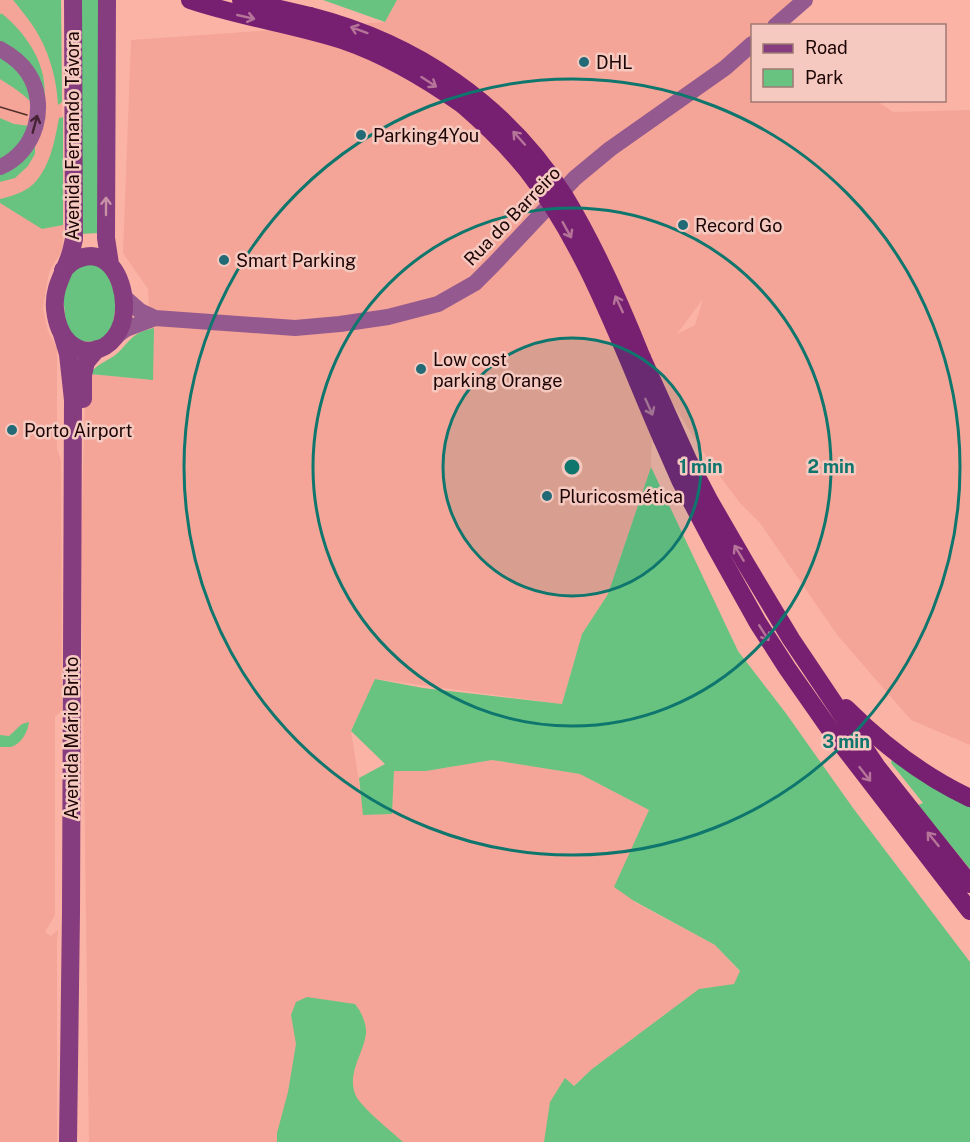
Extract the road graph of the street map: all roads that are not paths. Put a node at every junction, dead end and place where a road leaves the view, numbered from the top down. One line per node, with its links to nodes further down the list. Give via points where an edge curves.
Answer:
1 (73, 0): 11 (main road, Avenida Fernando Távora, via 74,239)
2 (107, 0): 10 (main road, Avenida Fernando Távora, one-way to 2, via 106,238)
3 (190, 0): 20 (highway, one-way to 20, bridge, via 365,48 435,85 463,105 511,151 566,228 680,480 758,623 829,728)
4 (241, 0): 17 (highway, one-way to 4, bridge, via 763,594 688,460 576,216 523,142 464,88 396,46 355,29)
5 (805, 0): 6 (main road)
6 (777, 24)
7 (751, 46): 13 (main road, Rua do Barreiro, via 610,149 575,178 474,283 438,304 388,317 295,328)
8 (0, 49): 9 (main road, one-way to 8, bridge, via 25,148 35,128 38,104 28,72)
9 (0, 167)
10 (110, 264): 11 (main road, via 92,256 73,261); 12 (main road, via 121,282)
11 (63, 270): 14 (main road, via 55,295)
12 (123, 296): 13 (main road, Rua do Barreiro); 15 (main road, via 125,306)
13 (155, 318): 15 (main road, Rua do Barreiro, via 126,328)
14 (62, 334): 16 (main road, via 82,350); 21 (main road, Avenida Mário Brito, via 73,400)
15 (115, 338): 16 (main road)
16 (97, 350): 22 (main road, Avenida Mário Brito, via 86,362 83,375)
17 (814, 673): 18 (highway, via 886,745 941,784); 19 (highway, one-way to 17, via 877,767)
18 (970, 798)
19 (970, 884)
20 (970, 911)
21 (68, 1142)
22 (78, 1142)

